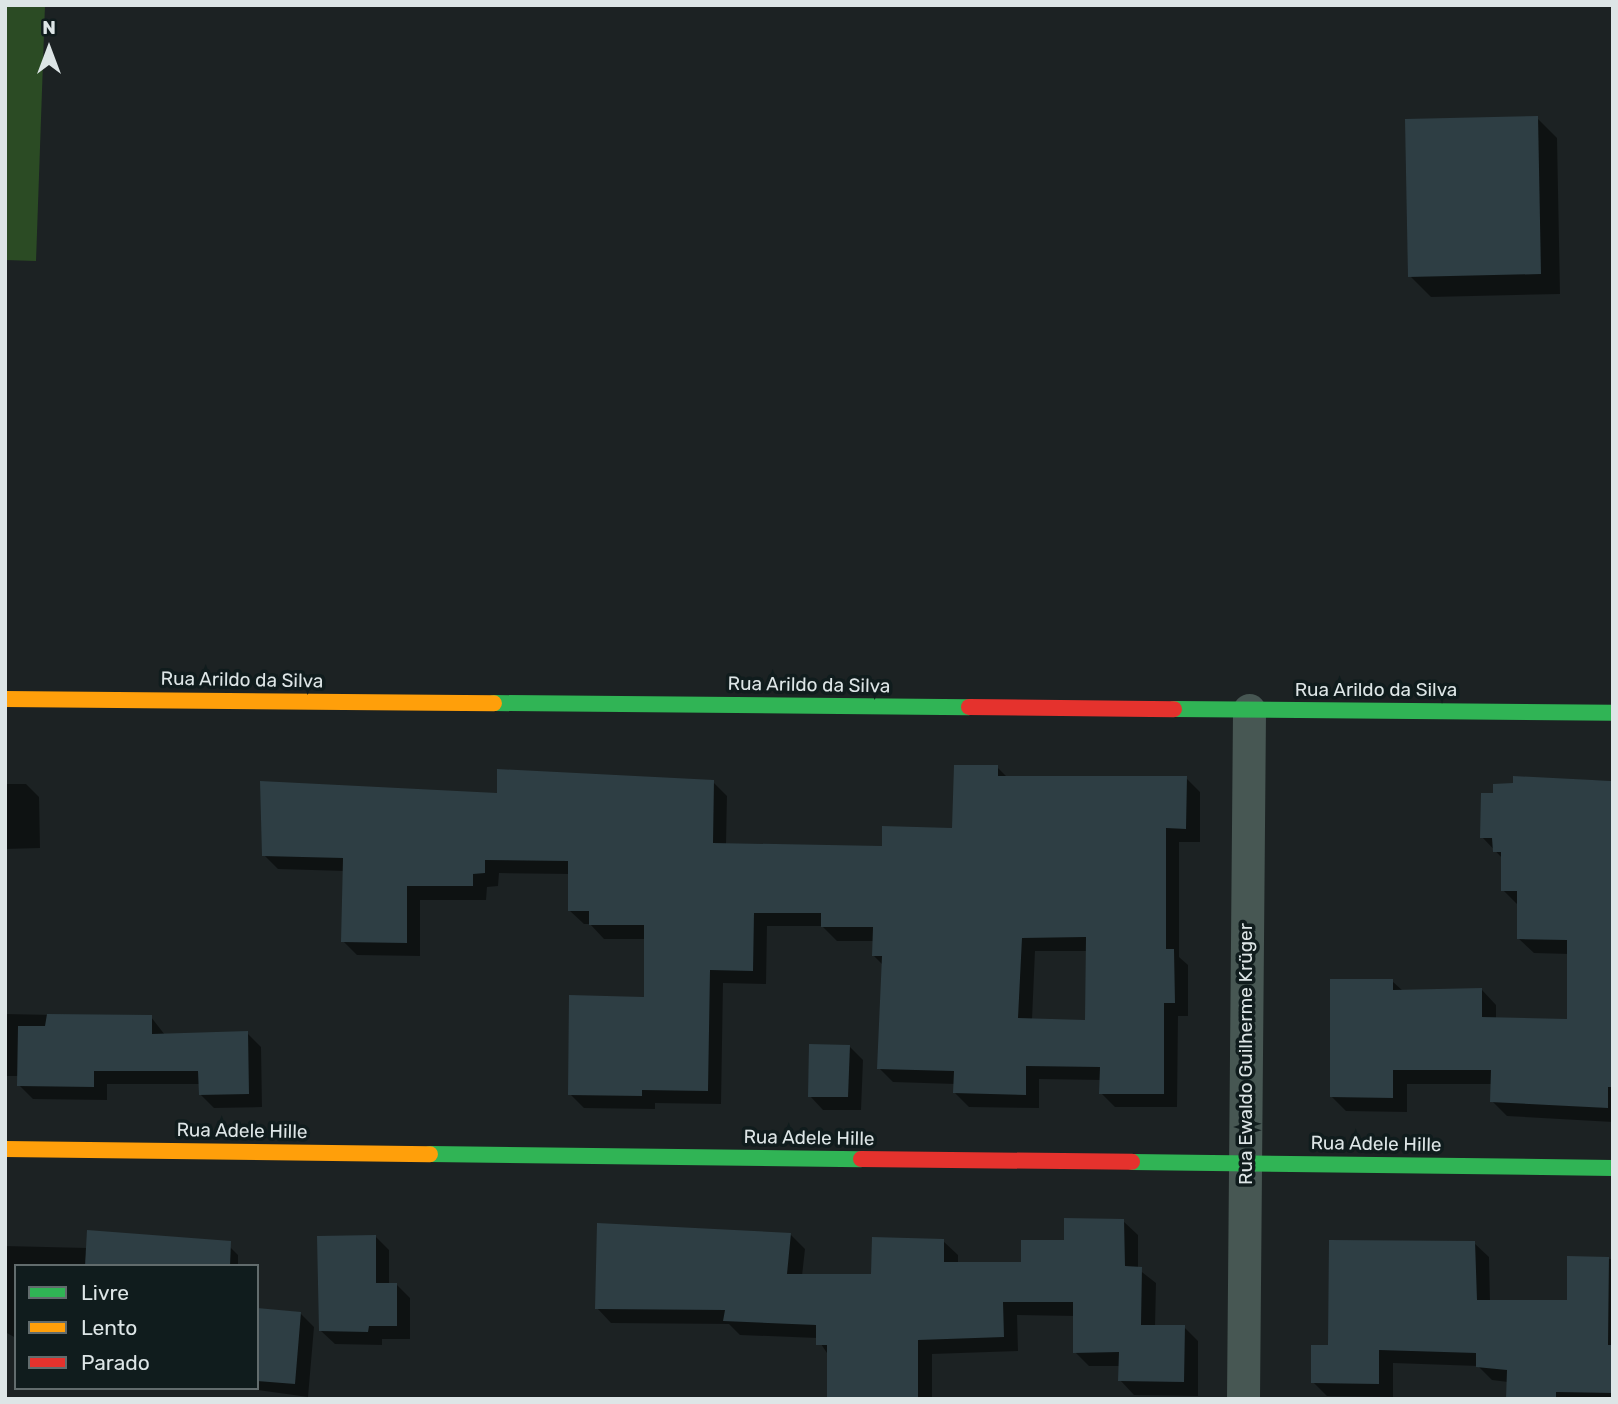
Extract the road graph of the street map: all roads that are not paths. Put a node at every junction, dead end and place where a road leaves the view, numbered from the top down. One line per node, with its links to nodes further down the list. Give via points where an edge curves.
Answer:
1 (5, 698): 2 (street, Rua Arildo da Silva)
2 (1249, 710): 3 (street, Rua Arildo da Silva); 5 (street, Rua Ewaldo Guilherme Krüger)
3 (1613, 713)
4 (5, 1149): 5 (street, Rua Adele Hille)
5 (1245, 1164): 6 (street, Rua Adele Hille); 7 (street, Rua Ewaldo Guilherme Krüger)
6 (1613, 1168)
7 (1243, 1399)

